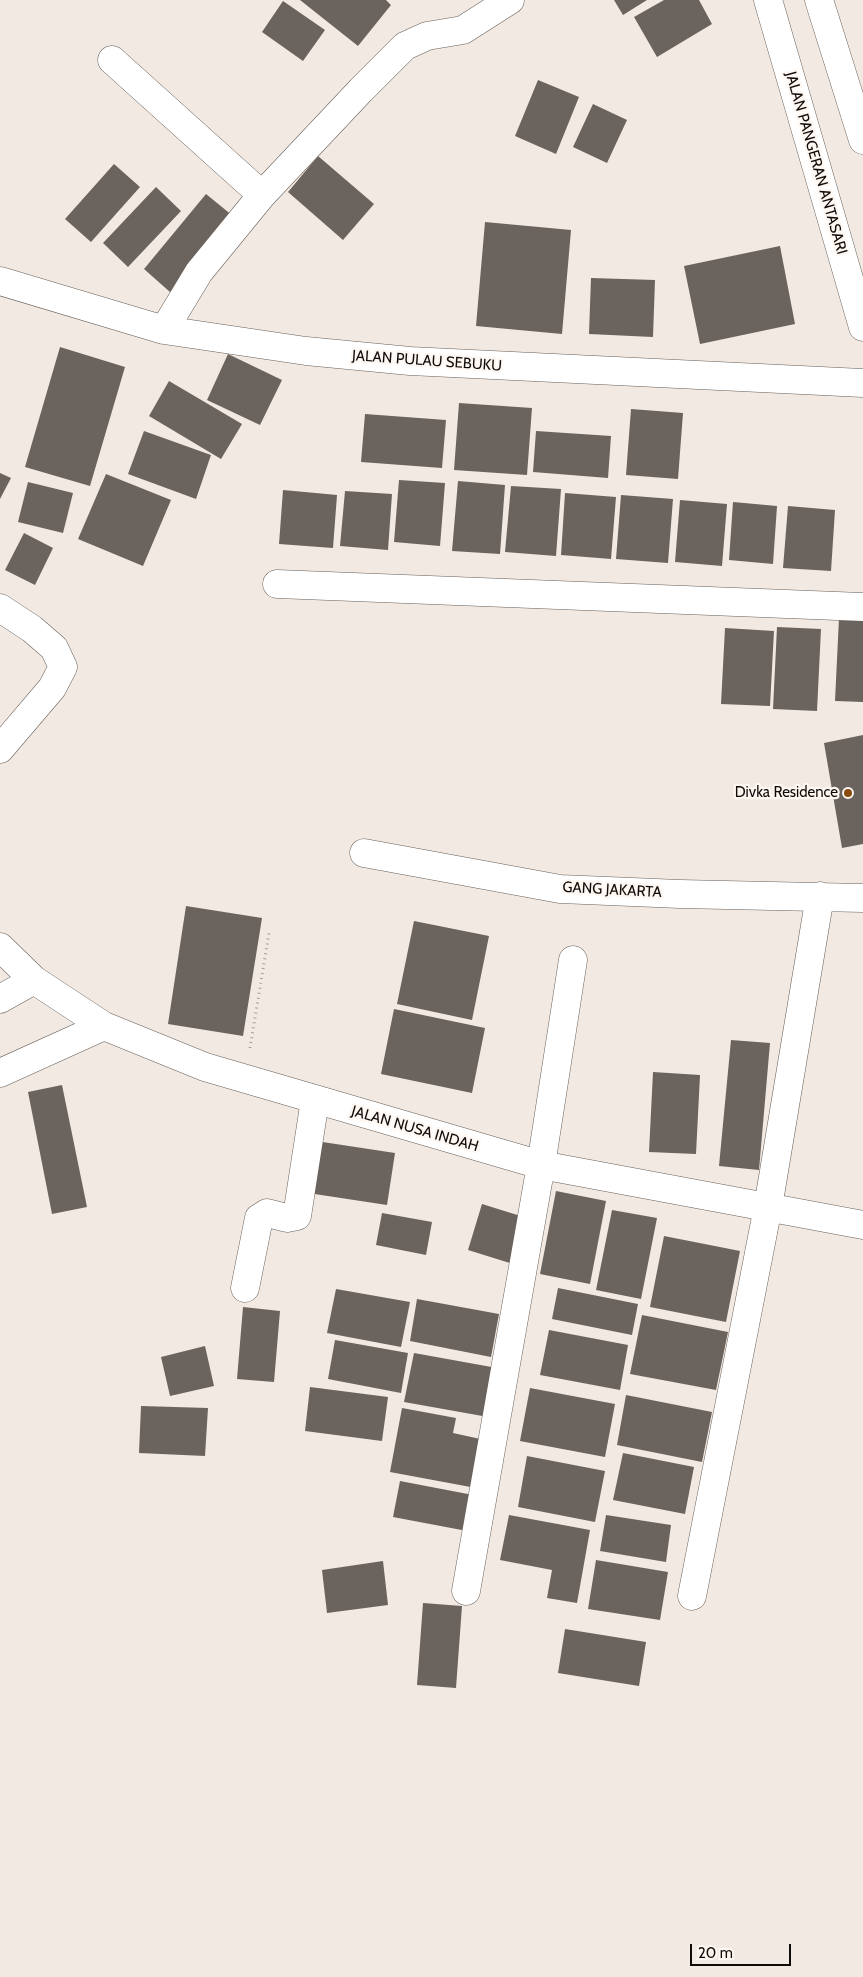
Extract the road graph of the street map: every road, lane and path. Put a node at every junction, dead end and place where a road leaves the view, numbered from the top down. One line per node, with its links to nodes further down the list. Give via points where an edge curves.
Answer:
1 (510, 0): 6 (street, via 464,30 427,36 405,46)
2 (768, 0): 8 (street, JALAN PANGERAN ANTASARI)
3 (819, 0): 5 (street)
4 (112, 60): 6 (street)
5 (863, 140)
6 (262, 195): 9 (street, via 199,272)
7 (0, 281): 9 (street, JALAN PULAU SEBUKU)
8 (863, 327)
9 (164, 330): 10 (street, JALAN PULAU SEBUKU, via 306,351 410,361)
10 (863, 383)
11 (277, 584): 12 (street)
12 (863, 607)
13 (0, 608): 14 (street, via 54,648 63,667 52,688)
14 (0, 749)
15 (364, 853): 16 (street, GANG JAKARTA, via 560,889)
16 (820, 896): 17 (street, GANG JAKARTA); 28 (street)
17 (863, 898)
18 (269, 933): 25 (path)
19 (0, 947): 21 (street, JALAN NUSA INDAH)
20 (573, 960): 27 (street)
21 (34, 980): 22 (street); 23 (street, JALAN NUSA INDAH)
22 (0, 999)
23 (104, 1026): 24 (street); 25 (street, JALAN NUSA INDAH, via 205,1067)
24 (0, 1073)
25 (245, 1079): 26 (street, JALAN NUSA INDAH)
26 (315, 1100): 27 (street, JALAN NUSA INDAH); 30 (street, via 297,1216 287,1218 267,1213 259,1218)
27 (541, 1166): 28 (street, JALAN NUSA INDAH); 31 (street)
28 (768, 1207): 29 (street, JALAN NUSA INDAH); 32 (street)
29 (863, 1225)
30 (245, 1288)
31 (466, 1591)
32 (692, 1596)

